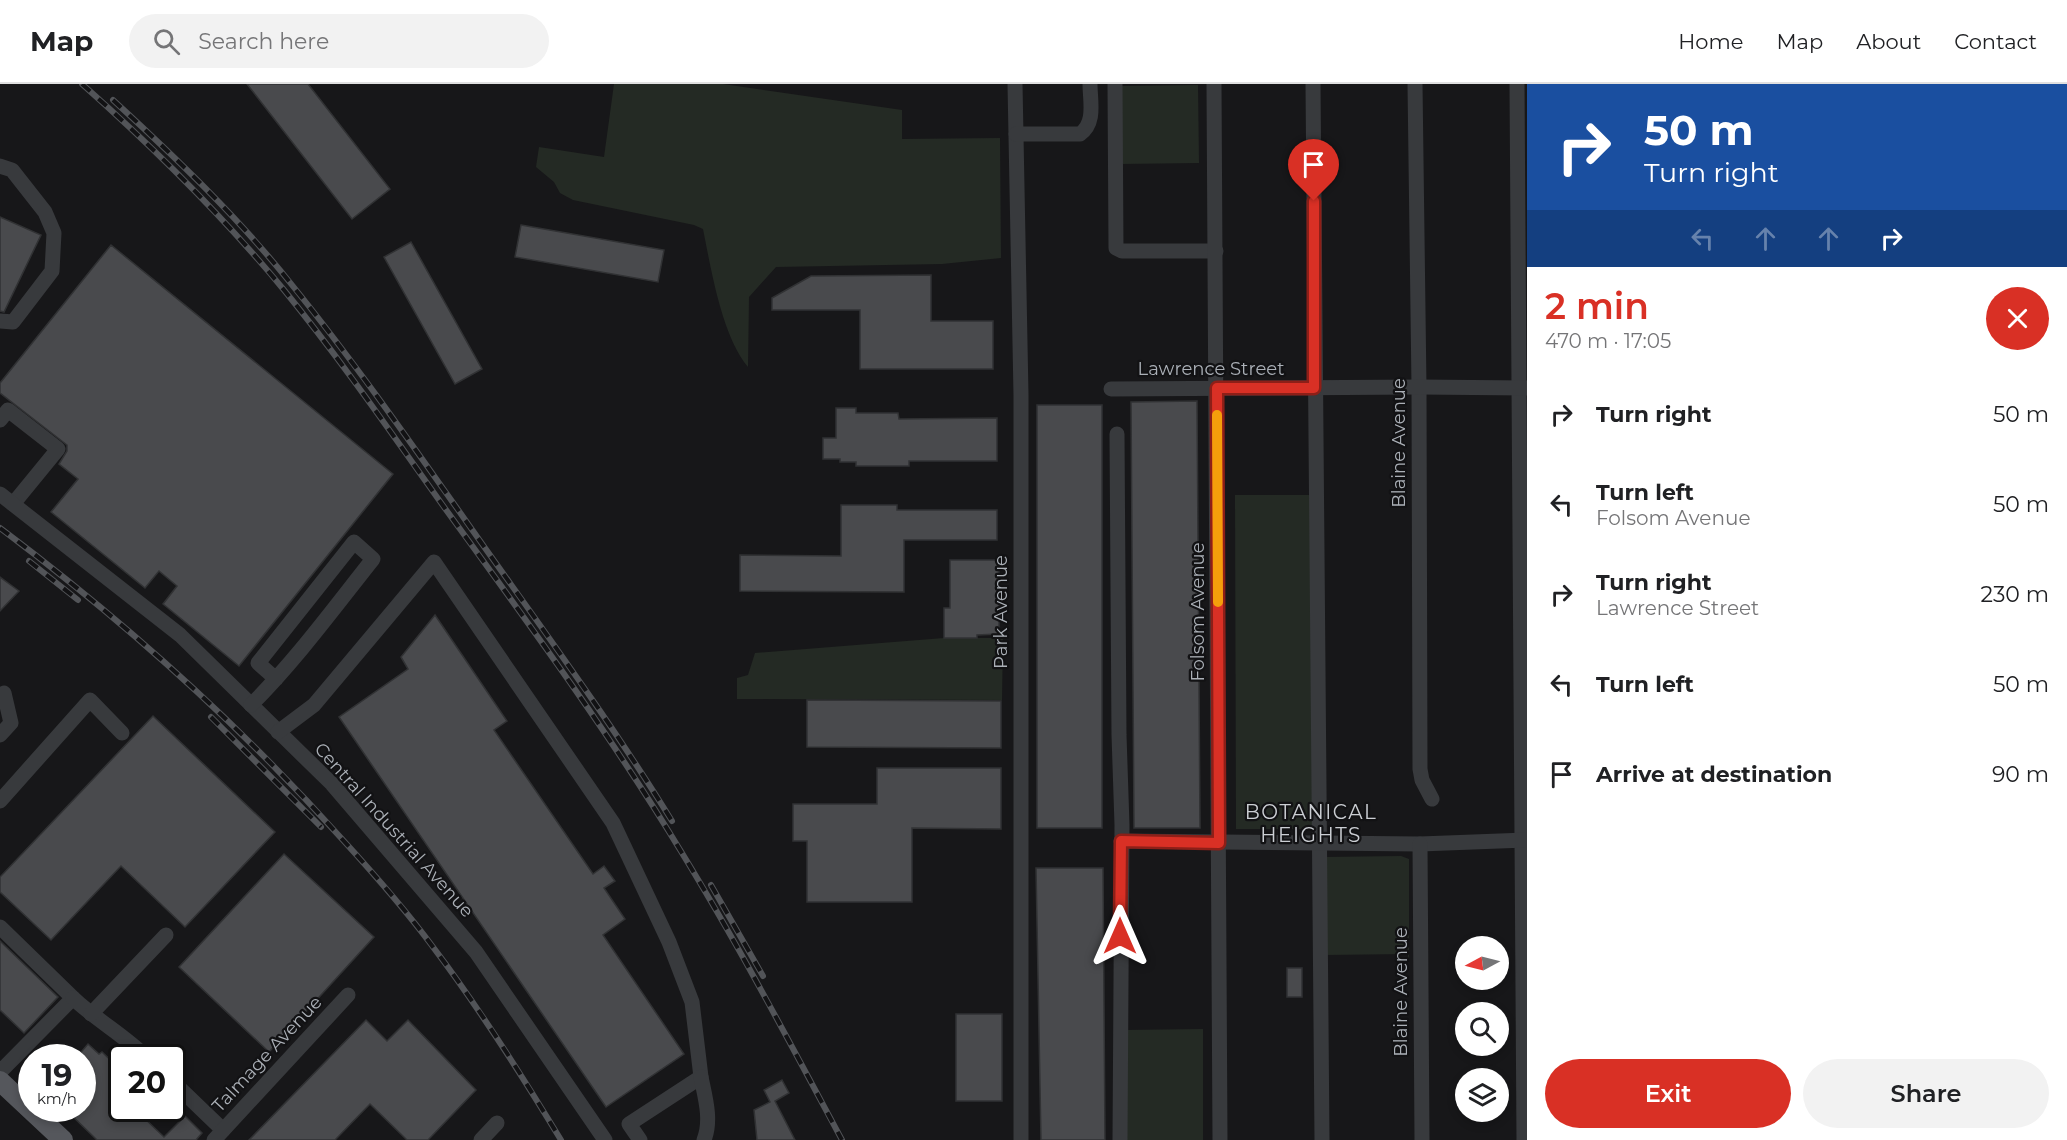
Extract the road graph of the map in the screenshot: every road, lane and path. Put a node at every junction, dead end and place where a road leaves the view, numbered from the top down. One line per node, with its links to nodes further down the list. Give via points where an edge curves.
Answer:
1 (1016, 84): 8 (street, Park Avenue)
2 (1090, 84): 8 (street, via 1091,120 1080,134)
3 (1115, 84): 10 (street, via 1116,248)
4 (1214, 84): 10 (street, Folsom Avenue)
5 (1313, 84): 14 (street)
6 (1415, 84): 12 (street, Blaine Avenue)
7 (1517, 84): 15 (street)
8 (1016, 134): 51 (street, Park Avenue, via 1021,388)
9 (0, 165): 11 (street, via 12,170 45,212 54,233 52,271 13,322)
10 (1216, 251): 13 (street, Folsom Avenue)
11 (0, 321)
12 (1419, 387): 14 (street, Lawrence Street); 15 (street, Lawrence Street); 27 (street, Blaine Avenue, via 1420,768)
13 (1217, 388): 14 (street, Lawrence Street); 16 (street, Lawrence Street); 31 (street, Folsom Avenue)
14 (1314, 388): 32 (street)
15 (1523, 388): 29 (street)
16 (1111, 389)
17 (0, 420): 20 (street, via 8,410 58,449)
18 (1117, 434): 30 (street)
19 (0, 494): 20 (street, Central Industrial Avenue)
20 (13, 504): 23 (street, Central Industrial Avenue, via 180,636)
21 (276, 679): 21 (street, via 258,663 354,542 374,559); 23 (street)
22 (4, 693): 26 (street, via 11,723)
23 (251, 705): 24 (street, Central Industrial Avenue)
24 (278, 732): 41 (street, via 314,705 434,562 612,823 669,942 692,1002); 48 (street, Central Industrial Avenue, via 332,784 476,952)
25 (122, 733): 28 (street, via 90,700)
26 (0, 735)
27 (1432, 799)
28 (0, 801)
29 (1524, 840): 33 (street); 56 (street)
30 (1121, 841): 31 (street); 52 (street)
31 (1219, 843): 32 (street); 53 (street, Folsom Avenue)
32 (1319, 844): 33 (street); 54 (street)
33 (1420, 844): 55 (street, Blaine Avenue)
34 (0, 927): 37 (street)
35 (166, 935): 38 (street)
36 (348, 995): 45 (street, Talmage Avenue)
37 (73, 998): 38 (street); 40 (street)
38 (91, 1014): 39 (street)
39 (132, 1044)
40 (0, 1072)
41 (700, 1077): 49 (street, via 629,1124); 50 (street, via 706,1099)
42 (0, 1082): 46 (main road)
43 (186, 1098): 45 (street)
44 (497, 1123): 47 (street)
45 (219, 1135)
46 (63, 1140)
47 (481, 1140)
48 (605, 1140)
49 (640, 1140)
50 (704, 1140)
51 (1022, 1140)
52 (1120, 1140)
53 (1220, 1140)
54 (1322, 1140)
55 (1422, 1140)
56 (1524, 1140)

